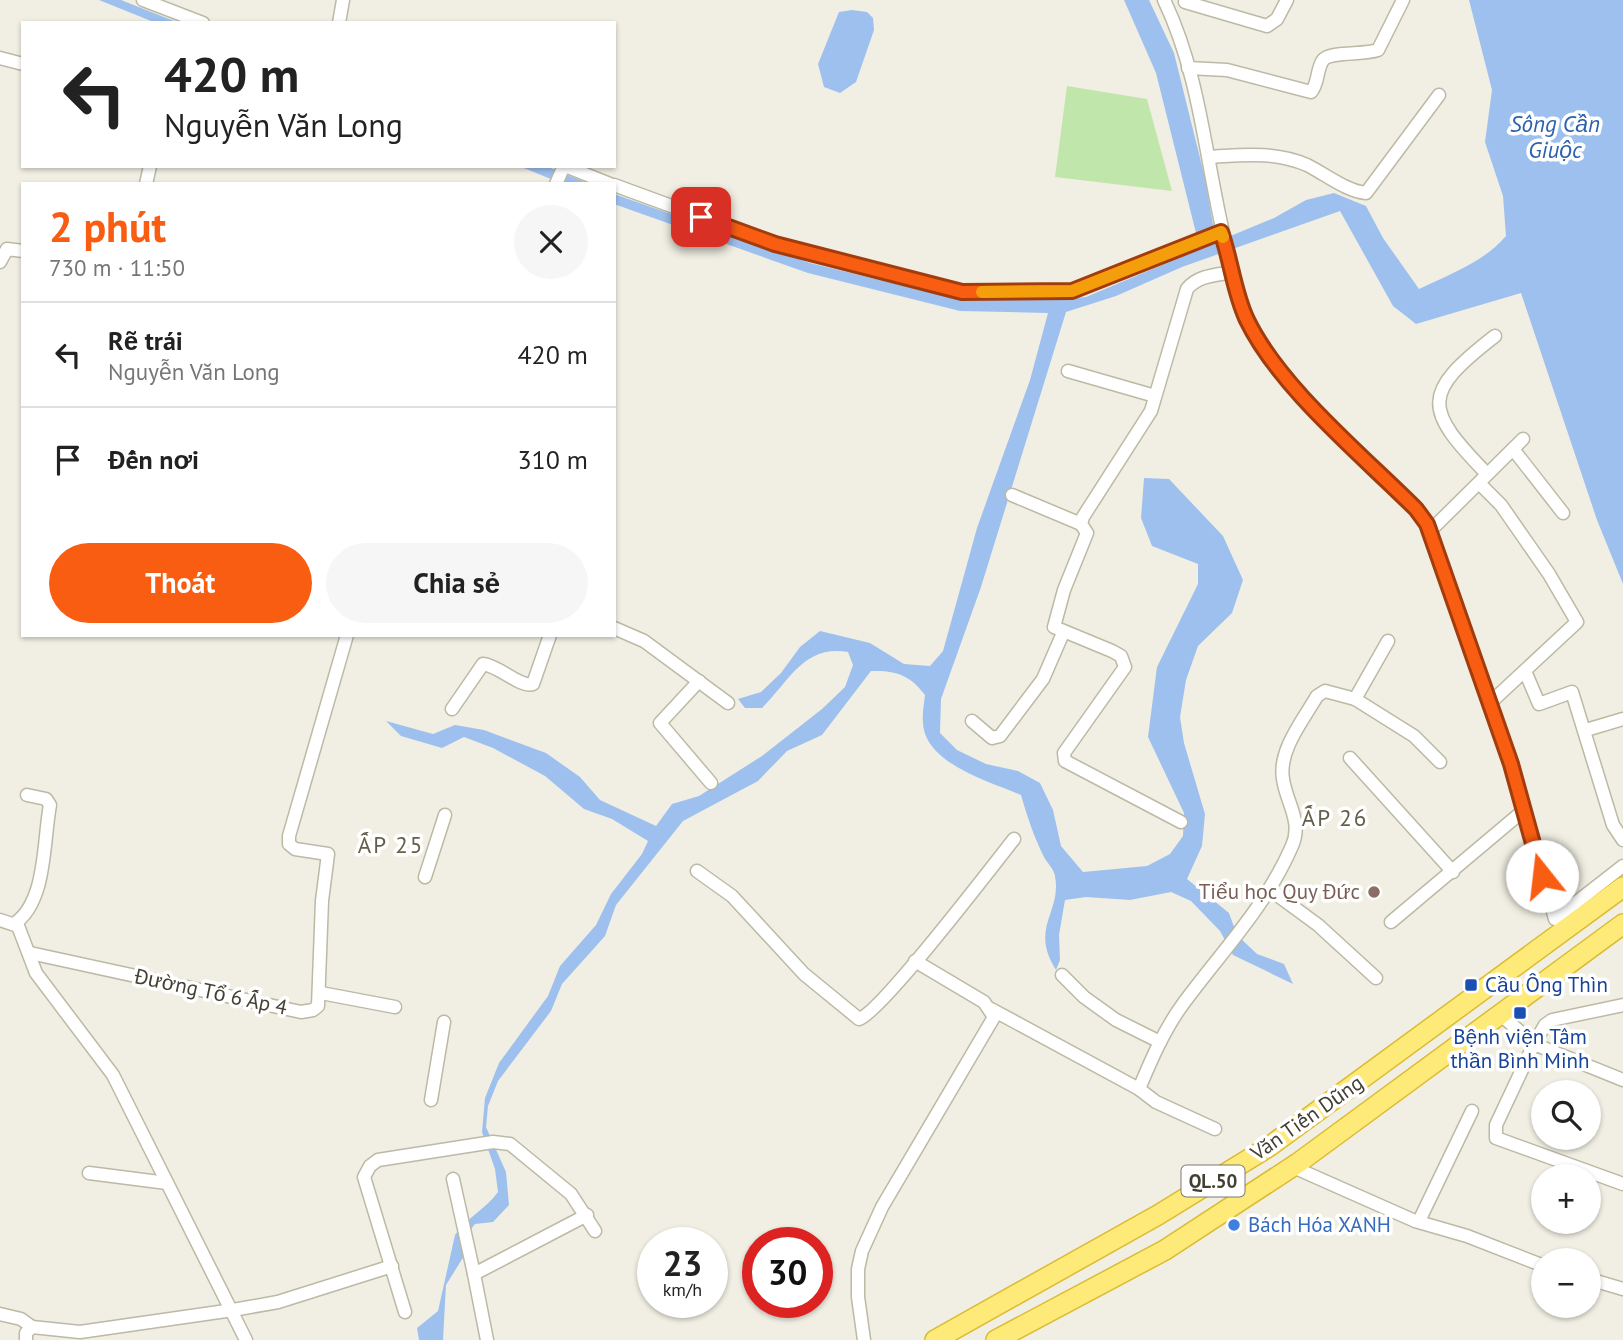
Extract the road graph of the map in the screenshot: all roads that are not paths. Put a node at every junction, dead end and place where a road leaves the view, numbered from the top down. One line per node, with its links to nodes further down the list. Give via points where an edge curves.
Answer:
1 (143, 0): 8 (street)
2 (343, 0): 9 (street)
3 (1164, 0): 7 (street)
4 (1287, 0): 6 (street, via 1278,19 1267,26)
5 (1403, 0): 12 (street, via 1378,50 1329,56 1323,60 1311,92 1227,70)
6 (1185, 1): 7 (street)
7 (1172, 17): 12 (street)
8 (177, 18)
9 (339, 21)
10 (0, 58): 11 (street)
11 (21, 63)
12 (1188, 68): 14 (street)
13 (1439, 95): 14 (street, via 1366,193 1277,156)
14 (1209, 157): 18 (street)
15 (580, 169): 16 (street)
16 (606, 182)
17 (616, 186): 18 (street, via 775,244 962,292 1072,291)
18 (1222, 234): 21 (street)
19 (21, 251): 20 (street, via 6,249)
20 (0, 262)
21 (1233, 272): 24 (street, via 1204,277 1187,289); 31 (street, via 1245,317 1265,350 1304,399 1416,509)
22 (1495, 337): 27 (street, via 1466,358 1442,386 1438,407 1447,431)
23 (1068, 371): 24 (street)
24 (1155, 396): 30 (street, via 1151,411)
25 (1523, 439): 26 (street)
26 (1513, 449): 27 (street); 29 (street)
27 (1483, 479): 31 (street); 37 (street, via 1577,622)
28 (1012, 495): 30 (street)
29 (1563, 513)
30 (1081, 524): 33 (street, via 1087,533 1054,627)
31 (1430, 531): 41 (street)
32 (616, 629): 38 (street, via 644,641)
33 (1063, 633): 44 (street, via 1043,679 999,737 992,738); 53 (street, via 1112,651 1121,656 1125,667 1065,753 1065,761)
34 (346, 637): 70 (street, Đường Tổ 6 Ấp 4, via 289,836 295,849 327,854)
35 (549, 637): 42 (street, via 533,684 522,684 499,668 483,664)
36 (1388, 641): 39 (street)
37 (1525, 671): 41 (street); 45 (street, via 1539,704 1572,692)
38 (699, 681): 40 (street); 48 (street, via 660,723)
39 (1355, 699): 47 (street, via 1414,736); 61 (street, via 1325,691 1317,696 1287,750 1283,779 1296,823 1294,844)
40 (728, 703)
41 (1490, 703): 50 (street)
42 (452, 709)
43 (1623, 719): 45 (street)
44 (972, 722)
45 (1586, 730): 52 (street)
46 (1350, 758): 58 (street)
47 (1440, 762)
48 (711, 783)
49 (27, 795): 64 (street, via 46,799 50,806 34,896 24,917)
50 (1523, 811): 56 (street, via 1555,919); 58 (street)
51 (445, 815): 59 (street)
52 (1617, 818): 55 (street)
53 (1181, 822)
54 (1014, 839): 67 (street)
55 (1623, 840)
56 (1623, 866)
57 (697, 871): 67 (street, via 732,896 804,974 856,1018 867,1015)
58 (1453, 872): 63 (street)
59 (425, 877)
60 (1623, 887): 105 (highway, Văn Tiến Dũng / QL.50, via 1270,1146 1158,1215)
61 (1269, 889): 69 (street, via 1318,925); 76 (street)
62 (0, 920): 64 (street)
63 (1391, 922)
64 (14, 923): 66 (street)
65 (1623, 925): 74 (highway, Văn Tiến Dũng / QL.50)
66 (30, 953): 70 (street, Đường Tổ 6 Ấp 4, via 301,1012 318,1006); 86 (street, via 36,973 113,1075)
67 (915, 961): 73 (street)
68 (1062, 975): 76 (street, via 1116,1020)
69 (1376, 978)
70 (321, 993): 72 (street)
71 (1623, 1005): 77 (street, via 1552,1020)
72 (395, 1007)
73 (991, 1009): 79 (street); 104 (street, via 994,1017 881,1207 862,1251 858,1297)
74 (1501, 1015): 77 (street); 83 (highway, Văn Tiến Dũng / QL.50)
75 (444, 1022): 80 (street)
76 (1160, 1042): 79 (street)
77 (1534, 1044): 78 (street); 87 (street, via 1496,1125 1496,1138)
78 (1623, 1080)
79 (1139, 1089): 82 (street, via 1156,1102)
80 (431, 1100)
81 (1472, 1111): 89 (street)
82 (1215, 1129)
83 (1293, 1167): 89 (street); 106 (highway, Văn Tiến Dũng / QL.50, via 1165,1250)
84 (89, 1173): 86 (street)
85 (453, 1179): 93 (street)
86 (167, 1183): 96 (street)
87 (1623, 1184)
88 (587, 1215): 90 (street); 92 (street, via 571,1194 510,1144 492,1142 378,1160 364,1177); 93 (street)
89 (1419, 1221): 91 (street)
90 (595, 1231)
91 (1531, 1261)
92 (392, 1266): 96 (street, via 278,1302); 97 (street)
93 (474, 1275): 103 (street)
94 (1601, 1283): 95 (street)
95 (1623, 1289)
96 (233, 1310): 100 (street); 102 (street)
97 (405, 1312)
98 (0, 1314): 99 (street)
99 (32, 1327): 100 (street); 101 (street)
100 (97, 1335)
101 (26, 1340)
102 (246, 1340)
103 (487, 1340)
104 (864, 1340)
105 (935, 1340)
106 (996, 1340)

